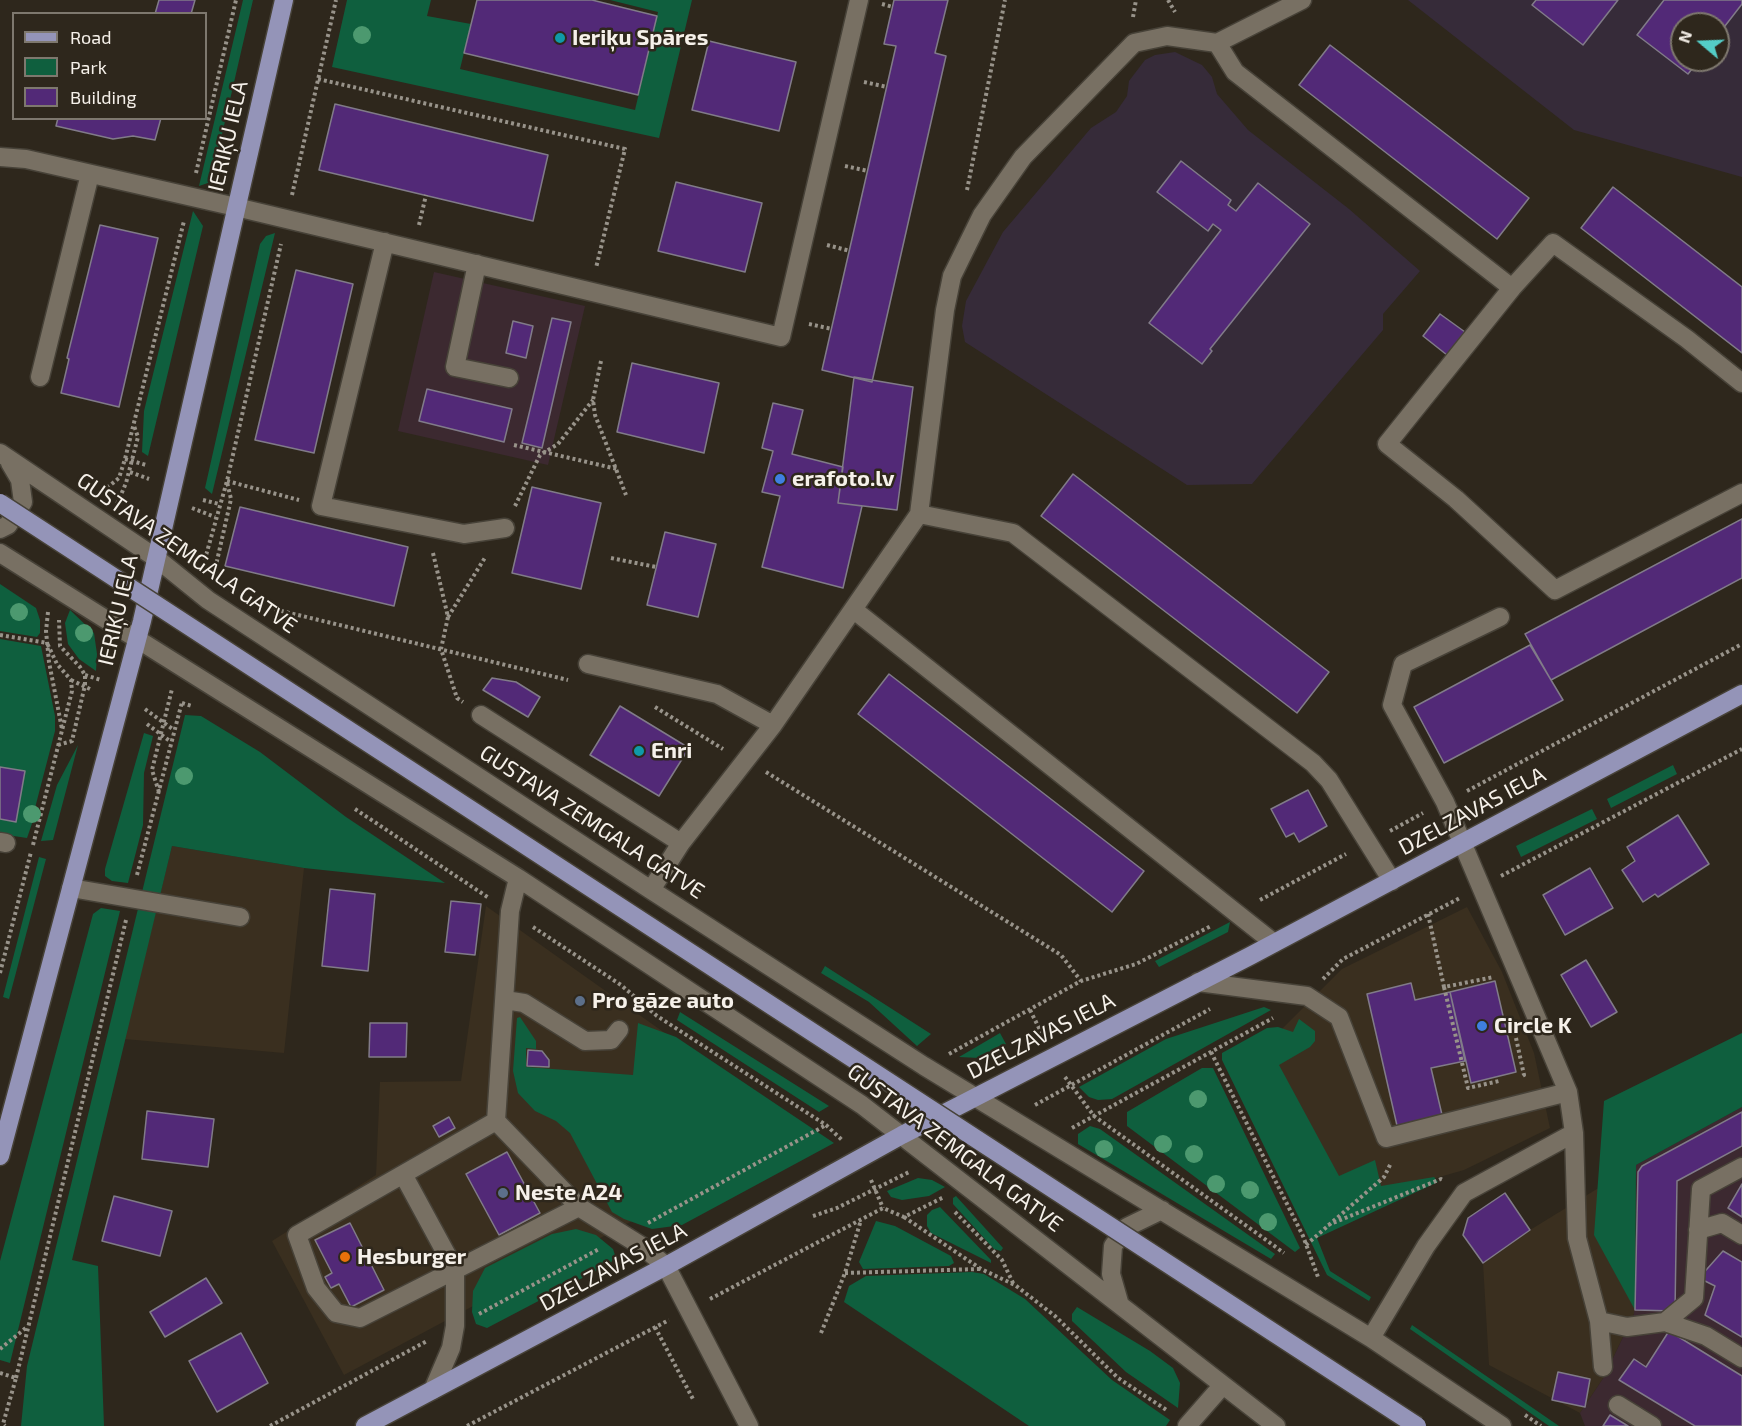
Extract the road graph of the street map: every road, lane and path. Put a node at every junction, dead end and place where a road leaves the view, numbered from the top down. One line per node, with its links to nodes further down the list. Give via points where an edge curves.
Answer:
1 (284, 0): 11 (main road, IERIĶU IELA)
2 (859, 0): 16 (street, via 781,337)
3 (1005, 0): 10 (path)
4 (1302, 0): 5 (street)
5 (1217, 43): 15 (street, via 1235,72); 41 (street, via 1167,36 1134,43 1023,156 982,215 952,276)
6 (318, 79): 16 (path, via 625,149)
7 (0, 157): 8 (street)
8 (90, 174): 11 (street); 18 (street)
9 (426, 195): 13 (path)
10 (966, 198)
11 (236, 207): 12 (street); 47 (main road, IERIĶU IELA)
12 (385, 242): 13 (street); 39 (street)
13 (414, 249): 14 (street)
14 (477, 264): 16 (street); 19 (street, via 455,367)
15 (1512, 288): 20 (street, via 1553,243); 32 (street, via 1387,444 1456,499 1555,590)
16 (591, 291)
17 (601, 361): 21 (path)
18 (40, 377)
19 (509, 378)
20 (1742, 383)
21 (593, 400): 23 (path, via 558,444); 28 (path, via 604,442)
22 (514, 446): 23 (path)
23 (543, 452): 28 (path); 43 (path, via 527,477)
24 (3, 455): 44 (street, GUSTAVA ZEMGALA GATVE, via 21,480 23,502 8,525); 47 (street, GUSTAVA ZEMGALA GATVE)
25 (125, 459): 26 (path); 26 (path, via 134,425 138,437); 35 (path, via 119,478 108,488)
26 (133, 460): 27 (path); 29 (path)
27 (146, 465)
28 (618, 469): 33 (path)
29 (130, 472): 30 (path); 34 (path)
30 (143, 476)
31 (227, 481): 38 (path); 39 (path); 51 (path, via 231,499)
32 (1742, 493)
33 (626, 495)
34 (120, 496)
35 (105, 498)
36 (203, 500): 38 (path)
37 (0, 503): 172 (main road, GUSTAVA ZEMGALA GATVE, bridge)
38 (219, 504): 42 (path)
39 (321, 506): 45 (street)
40 (200, 513): 42 (path)
41 (919, 514): 54 (street); 89 (street, via 1013,533 1313,763 1329,780)
42 (215, 517): 50 (path)
43 (505, 528): 45 (street, via 464,534); 56 (path)
44 (0, 529)
45 (427, 529): 56 (path)
46 (0, 553): 59 (street, GUSTAVA ZEMGALA GATVE)
47 (156, 558): 59 (main road, IERIĶU IELA); 95 (street, GUSTAVA ZEMGALA GATVE, via 208,600)
48 (611, 558): 49 (path)
49 (656, 567)
50 (201, 573)
51 (214, 577)
52 (261, 606): 62 (path)
53 (49, 609): 60 (path)
54 (854, 610): 78 (street); 97 (street)
55 (61, 614): 64 (path, via 60,646)
56 (448, 617): 62 (path)
57 (1500, 617): 87 (street, via 1403,664 1392,705)
58 (0, 634): 60 (path)
59 (137, 639): 91 (street, GUSTAVA ZEMGALA GATVE); 93 (main road, IERIĶU IELA)
60 (47, 643): 66 (path, via 57,664); 80 (path)
61 (1742, 644): 87 (path)
62 (441, 649): 67 (path); 75 (path, via 457,698)
63 (588, 664): 78 (street, via 717,694)
64 (85, 675): 65 (path); 68 (path)
65 (95, 676)
66 (71, 680): 68 (path); 80 (path)
67 (570, 680)
68 (85, 686): 69 (path); 83 (path, via 72,741)
69 (92, 690)
70 (1742, 694): 90 (main road, DZELZAVAS IELA)
71 (170, 697): 76 (path)
72 (648, 702): 85 (path)
73 (182, 703): 79 (path)
74 (151, 712): 76 (path)
75 (481, 715): 88 (street)
76 (164, 722): 79 (path); 81 (path)
77 (147, 724): 81 (path)
78 (774, 725): 85 (street)
79 (174, 730): 82 (path)
80 (62, 731): 83 (path)
81 (161, 735): 82 (path); 86 (path, via 152,770)
82 (171, 742): 86 (path)
83 (58, 745): 101 (path)
84 (1742, 749): 94 (path)
85 (744, 762): 88 (street); 103 (path, via 1061,955)
86 (159, 792): 96 (path)
87 (1444, 802): 89 (path); 90 (street)
88 (681, 843): 95 (street)
89 (1367, 843): 92 (street); 97 (path)
90 (1461, 845): 92 (main road, DZELZAVAS IELA); 94 (street)
91 (518, 878): 108 (street, via 510,911); 122 (street, GUSTAVA ZEMGALA GATVE)
92 (1392, 881): 100 (main road, DZELZAVAS IELA)
93 (70, 888): 96 (street); 124 (main road, IERIĶU IELA)
94 (1480, 888): 98 (path); 115 (street)
95 (651, 890): 112 (street, GUSTAVA ZEMGALA GATVE)
96 (131, 899): 99 (street); 151 (path)
97 (1237, 912): 100 (street); 103 (path, via 1136,964)
98 (1428, 914): 105 (path); 107 (path, via 1342,958)
99 (240, 918)
100 (1274, 943): 104 (main road, DZELZAVAS IELA)
101 (0, 973)
102 (1497, 977): 105 (path)
103 (1081, 981): 112 (path)
104 (1198, 982): 106 (street); 116 (main road, DZELZAVAS IELA)
105 (1444, 987): 114 (path, via 1468,1088)
106 (1242, 989): 107 (street); 117 (path, via 1170,1033)
107 (1307, 996): 111 (path, via 1286,1013); 120 (street, via 1340,1017 1386,1138)
108 (505, 1000): 110 (street, via 524,1003 585,1041 611,1040); 118 (street)
109 (1514, 1028): 113 (path, via 1524,1075)
110 (619, 1030)
111 (1211, 1052): 123 (path); 140 (path)
112 (924, 1066): 116 (street, GUSTAVA ZEMGALA GATVE)
113 (1512, 1078)
114 (1501, 1080)
115 (1568, 1092): 120 (street); 121 (street)
116 (976, 1097): 117 (street, GUSTAVA ZEMGALA GATVE); 122 (main road, DZELZAVAS IELA)
117 (1010, 1118): 123 (street, GUSTAVA ZEMGALA GATVE)
118 (496, 1121): 127 (street); 131 (street)
119 (826, 1125): 138 (path)
120 (1407, 1132): 136 (path, via 1384,1177)
121 (1574, 1133): 129 (street); 149 (street, via 1577,1239)
122 (902, 1135): 125 (street, GUSTAVA ZEMGALA GATVE); 141 (main road, DZELZAVAS IELA)
123 (1048, 1141): 132 (street, GUSTAVA ZEMGALA GATVE)
124 (0, 1156)
125 (933, 1159): 128 (street, GUSTAVA ZEMGALA GATVE); 133 (path, via 837,1208)
126 (1742, 1167): 137 (street, via 1701,1189)
127 (404, 1176): 143 (street); 143 (street, via 297,1235 316,1288 336,1313 360,1318)
128 (967, 1185): 130 (path); 147 (street, GUSTAVA ZEMGALA GATVE)
129 (1464, 1193): 136 (path, via 1441,1179); 155 (street, via 1426,1246)
130 (943, 1198): 134 (path); 146 (path, via 1002,1260)
131 (579, 1207): 138 (street); 143 (street)
132 (1162, 1210): 147 (street, via 1127,1227 1113,1246 1111,1274); 155 (street, GUSTAVA ZEMGALA GATVE)
133 (811, 1216)
134 (904, 1217): 135 (path, via 883,1208); 142 (path)
135 (861, 1220): 144 (path); 148 (path)
136 (1325, 1227): 140 (path)
137 (1698, 1230): 139 (street, via 1722,1223); 150 (street, via 1694,1298)
138 (624, 1235): 141 (street); 152 (path)
139 (1742, 1235)
140 (1306, 1245): 145 (path)
141 (666, 1266): 148 (street); 162 (main road, DZELZAVAS IELA)
142 (981, 1269): 144 (path); 146 (path)
143 (455, 1270): 152 (street)
144 (845, 1273): 154 (path)
145 (1318, 1277)
146 (1015, 1285): 166 (path, via 1055,1316 1118,1378)
147 (1119, 1302): 161 (street, GUSTAVA ZEMGALA GATVE)
148 (690, 1309): 153 (path); 170 (street)
149 (1599, 1321): 150 (street, via 1627,1327); 158 (street)
150 (1665, 1322): 157 (street, via 1706,1336)
151 (29, 1325): 156 (path); 160 (path)
152 (455, 1326): 162 (street, via 451,1348); 167 (path)
153 (655, 1327): 163 (path); 169 (path)
154 (821, 1334)
155 (1371, 1338): 173 (street, GUSTAVA ZEMGALA GATVE)
156 (0, 1349)
157 (1742, 1358)
158 (1603, 1367)
159 (0, 1373): 160 (path)
160 (16, 1378): 165 (path)
161 (1222, 1386): 166 (street); 171 (street, GUSTAVA ZEMGALA GATVE)
162 (433, 1390): 168 (main road, DZELZAVAS IELA)
163 (694, 1401)
164 (1618, 1405): 174 (street)
165 (3, 1425)
166 (1188, 1425)
167 (270, 1426)
168 (365, 1426)
169 (467, 1426)
170 (749, 1426)
171 (1276, 1426)
172 (1417, 1426)
173 (1502, 1426)
174 (1652, 1426)

